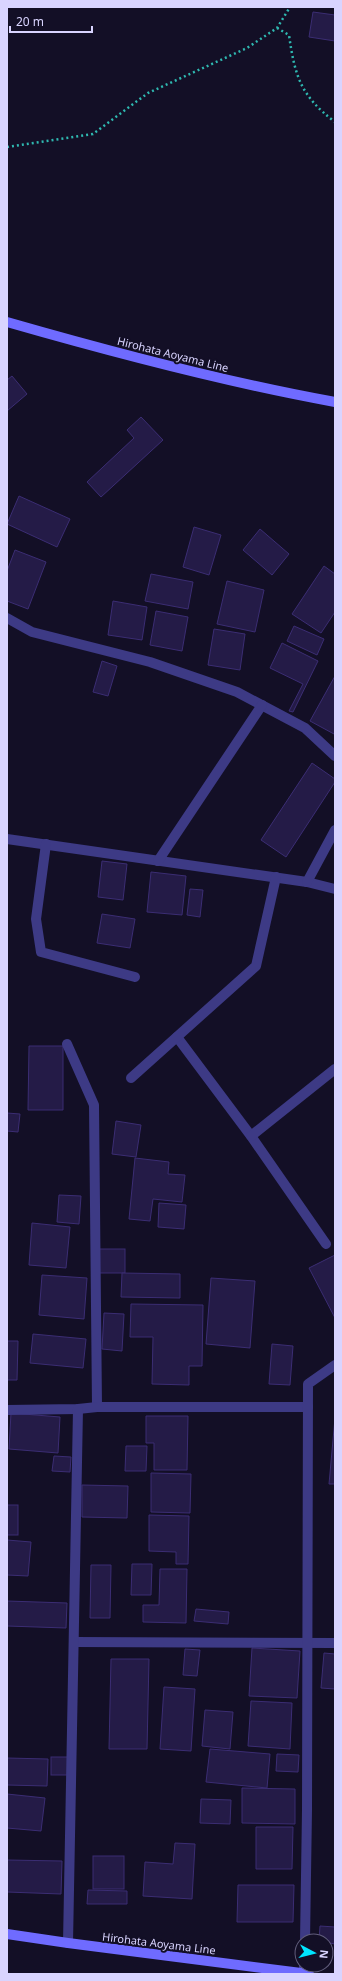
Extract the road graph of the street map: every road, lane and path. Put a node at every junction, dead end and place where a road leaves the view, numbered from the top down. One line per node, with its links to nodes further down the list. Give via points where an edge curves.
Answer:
1 (290, 7): 2 (path)
2 (277, 28): 3 (path, via 289,35 293,63 301,86 318,109); 4 (path, via 247,48 148,93 93,134)
3 (335, 122)
4 (7, 147)
5 (7, 322): 6 (main road, Hirohata Aoyama Line, via 137,359 279,392)
6 (335, 402)
7 (7, 618): 8 (street, via 32,632 150,662 236,692)
8 (262, 705): 9 (street, via 305,728); 13 (street)
9 (335, 756)
10 (335, 830): 15 (street)
11 (7, 839): 12 (street)
12 (46, 844): 13 (street); 17 (street, via 36,919 42,952)
13 (158, 861): 14 (street)
14 (276, 877): 15 (street); 18 (street, via 256,966)
15 (307, 882): 16 (street)
16 (335, 889)
17 (135, 977)
18 (177, 1037): 21 (street); 22 (street)
19 (67, 1044): 25 (street, via 94,1105)
20 (335, 1069): 22 (street)
21 (131, 1078)
22 (251, 1136): 23 (street)
23 (326, 1244)
24 (335, 1365): 26 (street, via 308,1384)
25 (96, 1407): 26 (street); 27 (street)
26 (308, 1407): 31 (street)
27 (78, 1409): 28 (street); 29 (street)
28 (7, 1410)
29 (74, 1642): 31 (street); 34 (street)
30 (335, 1642): 31 (street)
31 (308, 1643): 32 (street)
32 (305, 1933)
33 (7, 1934): 34 (main road, Hirohata Aoyama Line)
34 (68, 1943): 35 (main road, Hirohata Aoyama Line)
35 (294, 1970)

